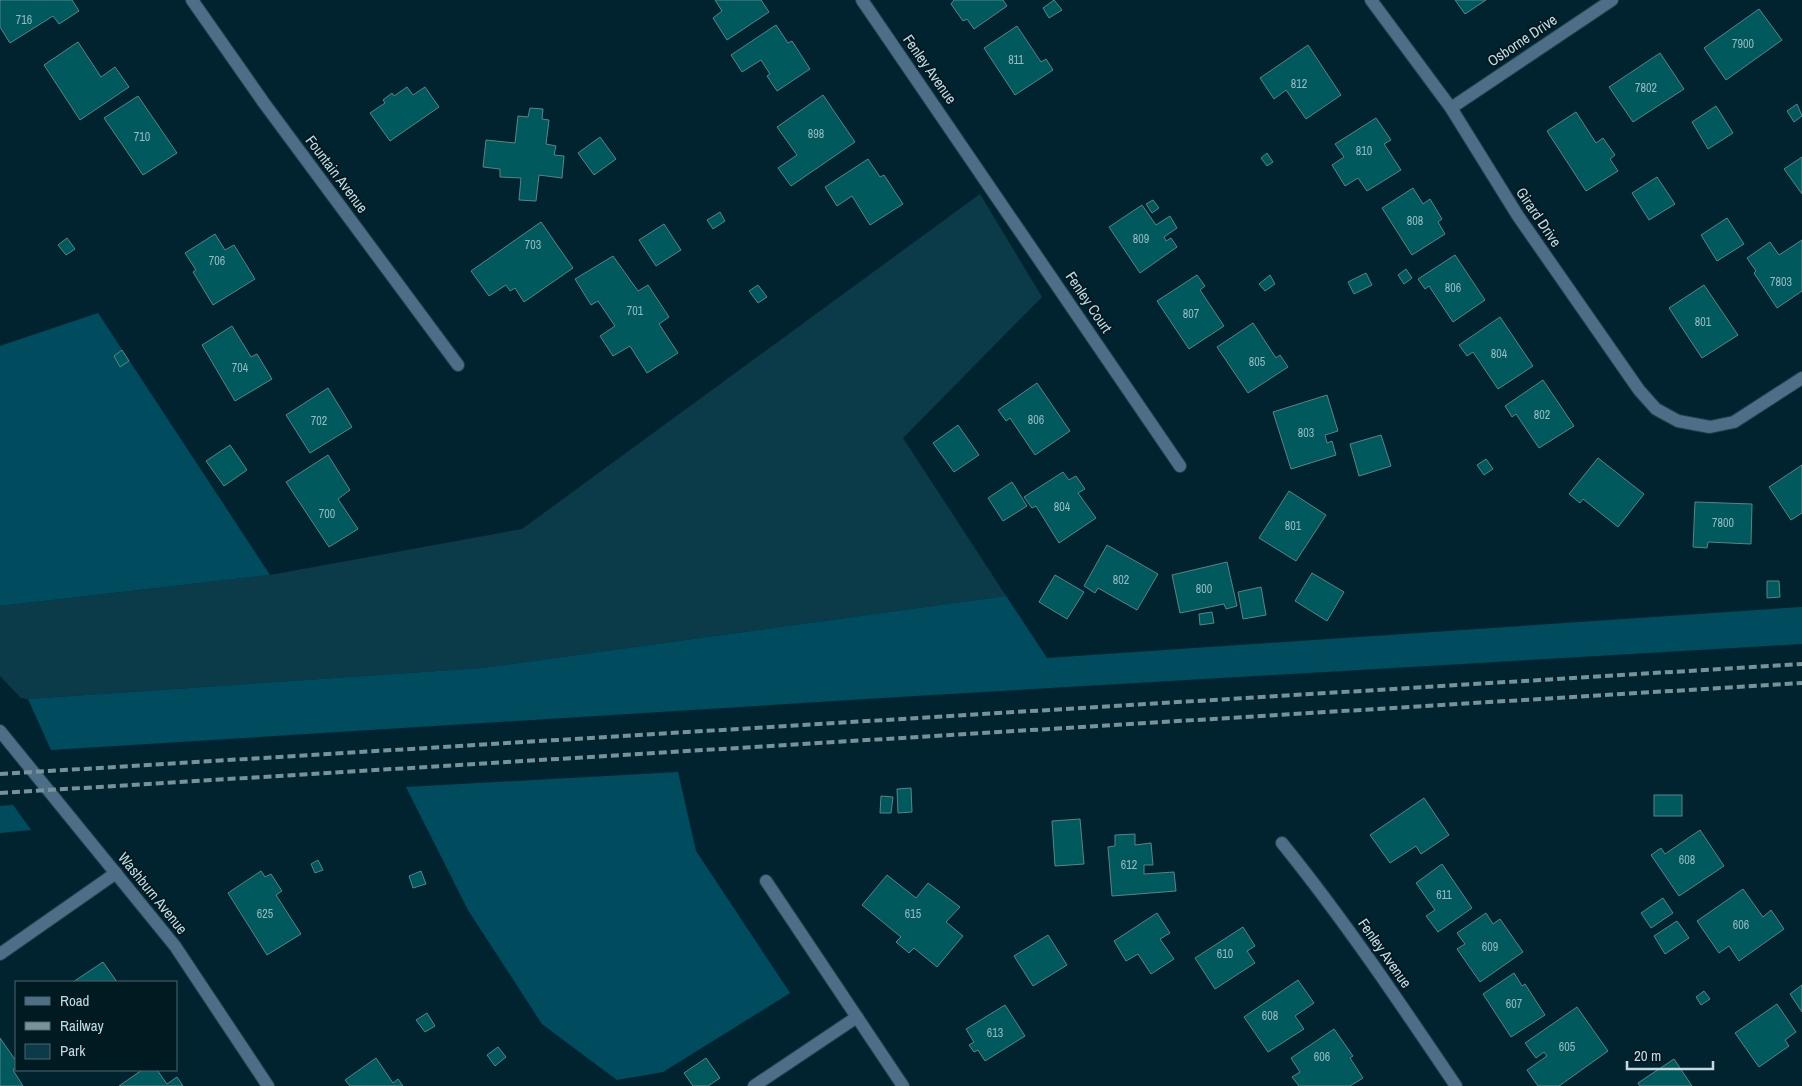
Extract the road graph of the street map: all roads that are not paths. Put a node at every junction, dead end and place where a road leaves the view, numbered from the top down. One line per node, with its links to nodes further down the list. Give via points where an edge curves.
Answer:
1 (192, 0): 7 (street, Fountain Avenue)
2 (862, 0): 6 (street, Fenley Avenue)
3 (1371, 0): 5 (street, Girard Drive)
4 (1612, 0): 5 (street, Osborne Drive)
5 (1451, 108): 8 (street, Girard Drive, via 1518,216 1639,390 1656,409 1678,421 1701,427 1734,422)
6 (971, 157): 9 (street, Fenley Court)
7 (458, 365)
8 (1802, 378)
9 (1180, 466)
10 (0, 731): 12 (street, Washburn Avenue)
11 (1282, 843): 19 (street, Fenley Avenue, via 1380,973)
12 (116, 873): 14 (street); 16 (street, Washburn Avenue, via 175,946)
13 (766, 881): 15 (street)
14 (0, 954)
15 (857, 1017): 17 (street); 18 (street)
16 (268, 1086)
17 (754, 1086)
18 (903, 1086)
19 (1456, 1086)

